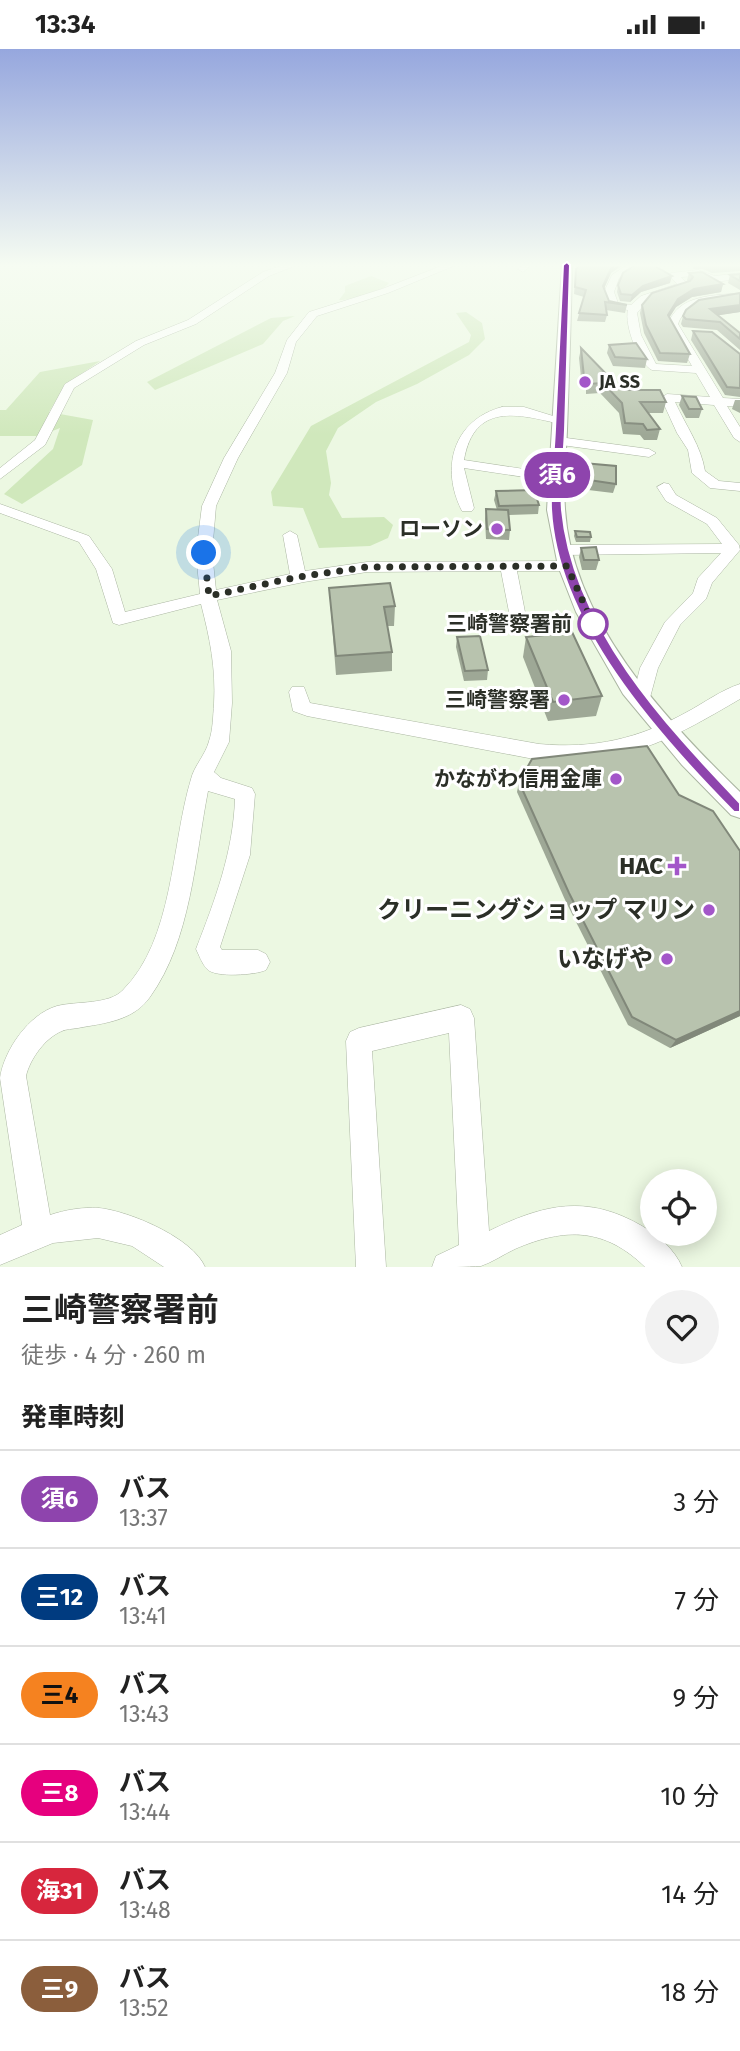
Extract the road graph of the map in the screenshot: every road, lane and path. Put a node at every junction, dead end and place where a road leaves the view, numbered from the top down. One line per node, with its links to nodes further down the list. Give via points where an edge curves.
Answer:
1 (189, 322): 16 (street, via 140,343 69,386 40,442)
2 (305, 322): 27 (street, via 209,506 204,553)
3 (564, 322): 11 (main road)
4 (630, 322): 8 (street, via 652,367)
5 (674, 322): 6 (street)
6 (678, 333): 7 (street); 8 (street)
7 (697, 333)
8 (699, 370): 9 (street)
9 (718, 402): 10 (street); 12 (street); 19 (street, via 667,398 695,450 699,473 715,485)
10 (740, 403)
11 (560, 421): 13 (main road); 15 (street, via 513,410 494,412 481,419 460,445)
12 (740, 438)
13 (559, 441): 14 (street); 17 (main road)
14 (649, 453)
15 (457, 463): 17 (street); 21 (street)
16 (0, 475)
17 (557, 478): 24 (main road, via 556,510)
18 (664, 487): 23 (street, via 671,498 712,521)
19 (740, 487)
20 (0, 508): 27 (street, via 84,540 104,569 119,619)
21 (467, 508)
22 (290, 535): 26 (street)
23 (734, 548): 24 (street); 31 (street, via 704,582 699,596 673,622 649,668)
24 (565, 558): 25 (street); 31 (main road, via 591,620)
25 (508, 566): 26 (street, via 367,567); 28 (street)
26 (298, 577): 27 (street)
27 (209, 596): 33 (street, via 222,651 223,703 219,742)
28 (517, 612)
29 (740, 691): 32 (street)
30 (298, 692): 32 (street, via 300,706 307,709 555,754 595,754)
31 (641, 700): 32 (main road)
32 (667, 733): 34 (main road)
33 (206, 778): 35 (street, via 245,794 246,829 236,874 208,949 216,962); 36 (street, via 160,957 141,989 115,1009 56,1019 28,1043 17,1060 13,1076)
34 (740, 808)
35 (258, 962)
36 (38, 1231): 37 (street); 39 (street, via 86,1221 127,1228 166,1248)
37 (0, 1250)
38 (475, 1253): 40 (street, via 461,1018 359,1041); 41 (street); 42 (street, via 523,1231 575,1217 595,1219 633,1235)
39 (190, 1267)
40 (371, 1267)
41 (447, 1267)
42 (667, 1267)

